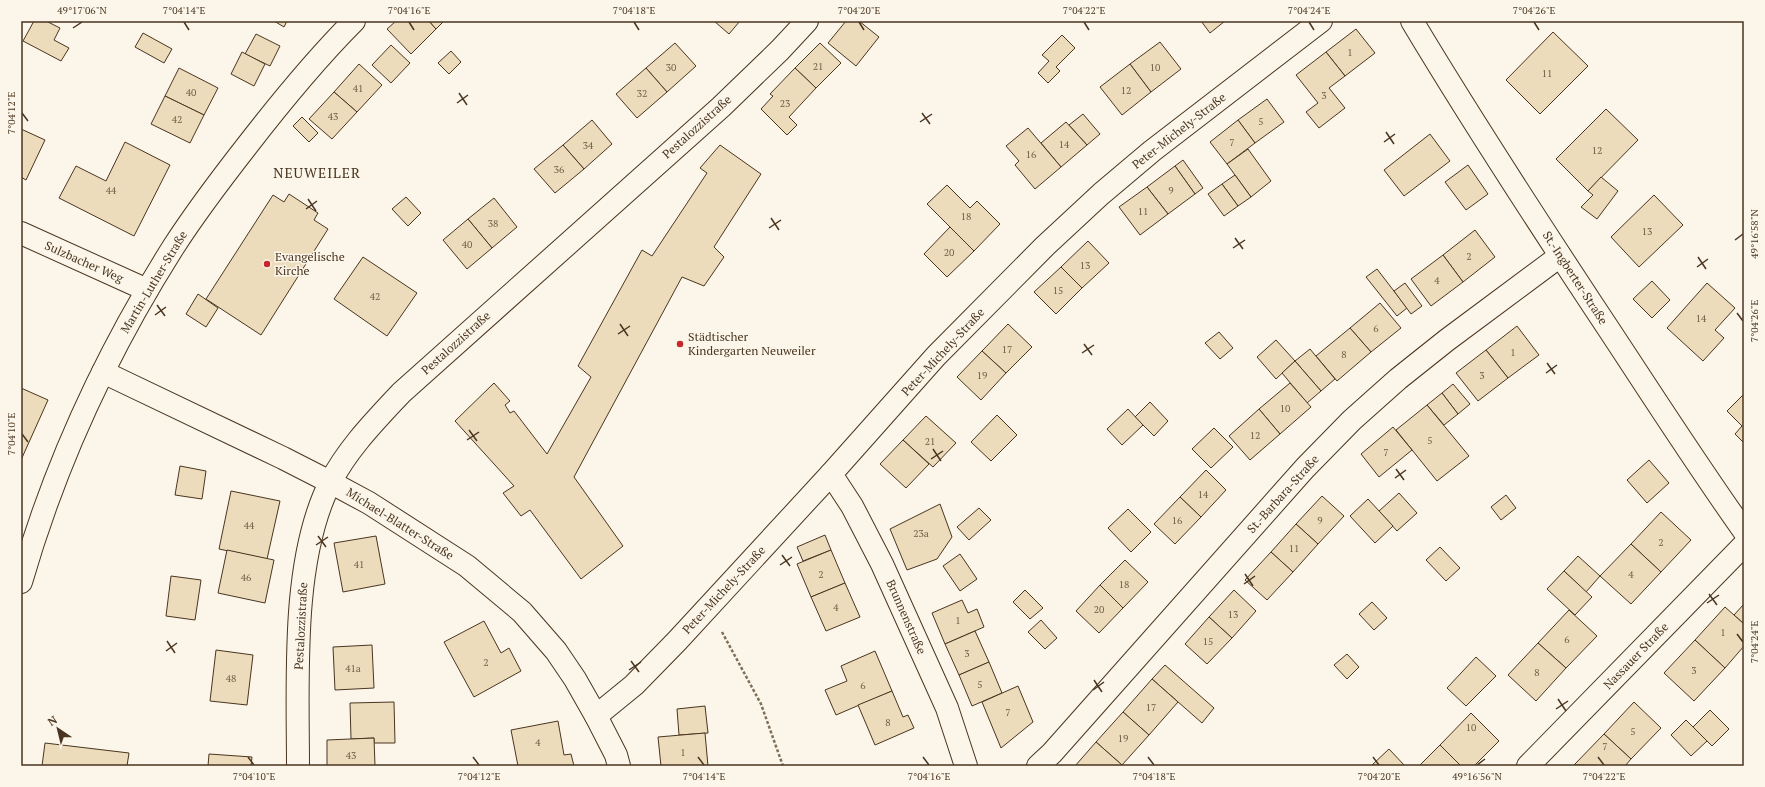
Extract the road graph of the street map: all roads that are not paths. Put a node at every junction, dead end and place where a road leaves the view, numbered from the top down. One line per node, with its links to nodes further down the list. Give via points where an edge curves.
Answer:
1 (354, 21): 7 (street, Martin-Luther-Straße, via 272,114 228,170)
2 (807, 21): 10 (street, Pestalozzistraße, via 721,107 401,393 357,441)
3 (1321, 21): 9 (street, Peter-Michely-Straße, via 1152,151 1101,194 1045,246 936,356)
4 (1412, 21): 6 (street, St.-Ingberter-Straße)
5 (21, 233): 7 (street, Sulzbacher Weg)
6 (1560, 256): 11 (street, St.-Ingberter-Straße, via 1710,484); 18 (street, St.-Barbara-Straße, via 1441,344 1352,420 1305,468 1058,747)
7 (147, 290): 8 (street, Martin-Luther-Straße)
8 (103, 372): 10 (street, Michael-Blatter-Straße); 13 (street, Martin-Luther-Straße, via 60,465)
9 (831, 474): 14 (street, Peter-Michely-Straße, via 634,685); 17 (street, Brunnenstraße, via 852,506 882,564 947,708)
10 (330, 482): 14 (street, Michael-Blatter-Straße, via 369,503 467,566 522,612 556,651); 15 (street, Pestalozzistraße, via 315,518 302,584)
11 (1744, 531)
12 (1744, 545): 19 (street, Nassauer Straße)
13 (21, 582)
14 (596, 716): 16 (street, Michael-Blatter-Straße)
15 (298, 766)
16 (619, 766)
17 (966, 766)
18 (1038, 766)
19 (1528, 766)

